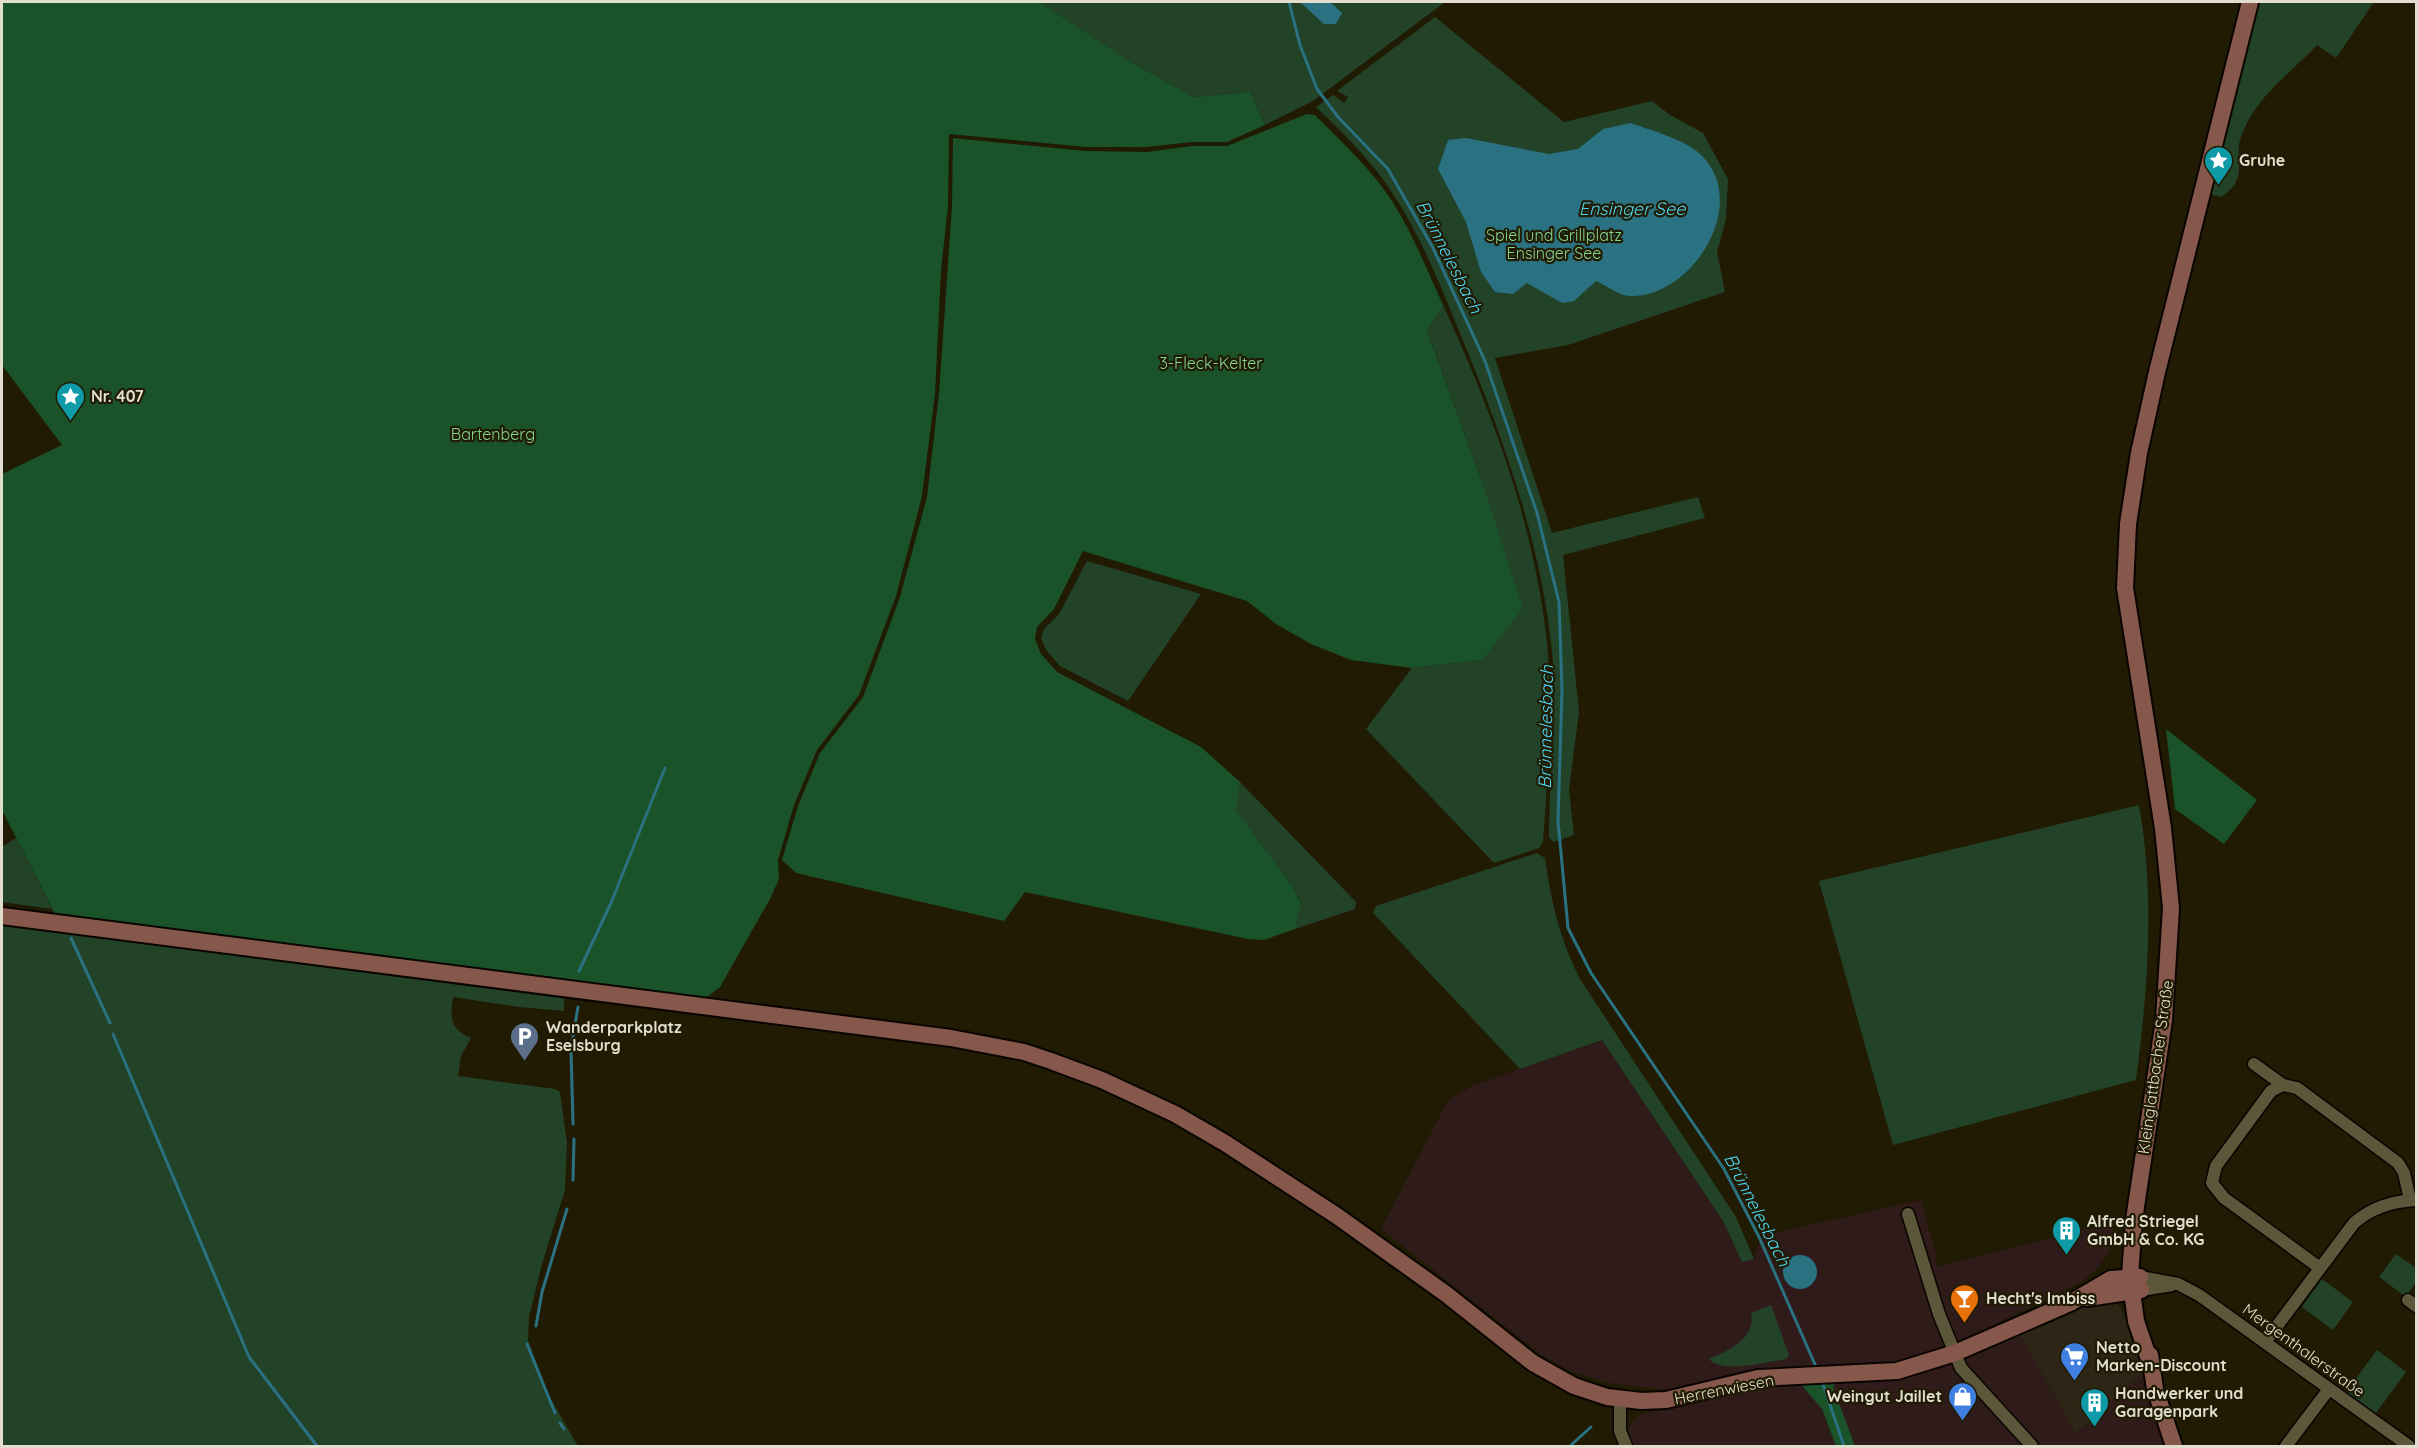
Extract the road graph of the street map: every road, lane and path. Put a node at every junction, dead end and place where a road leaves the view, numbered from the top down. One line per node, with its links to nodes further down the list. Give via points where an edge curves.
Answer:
1 (2250, 2): 8 (main road, Kleinglattbacher Straße, via 2157,372 2128,524 2125,588 2163,828 2171,908 2164,1020 2138,1196)
2 (2, 916): 12 (main road, Herrenwiesen, via 951,1038 1024,1052 1102,1080 1226,1143 1402,1262 1544,1371 1580,1389)
3 (2254, 1064): 4 (street)
4 (2283, 1085): 5 (street, via 2303,1092 2389,1155 2404,1173); 7 (street, via 2267,1096 2220,1160 2212,1183 2224,1198)
5 (2413, 1200): 7 (street, via 2386,1205 2360,1218)
6 (1908, 1214): 10 (street)
7 (2320, 1268): 9 (street)
8 (2135, 1284): 9 (street, Mergenthalerstraße, via 2178,1284); 10 (main road, Herrenwiesen, via 2074,1301); 15 (main road, Kleinglattbacher Straße, via 2155,1389)
9 (2265, 1342): 11 (street, Mergenthalerstraße)
10 (1955, 1353): 12 (main road, Herrenwiesen, via 1897,1371 1758,1378 1673,1399); 14 (street, via 1961,1368)
11 (2329, 1389): 16 (street); 17 (street, Mergenthalerstraße)
12 (1620, 1399): 13 (street, via 1620,1431)
13 (1626, 1446)
14 (2032, 1446)
15 (2174, 1446)
16 (2286, 1446)
17 (2406, 1446)

